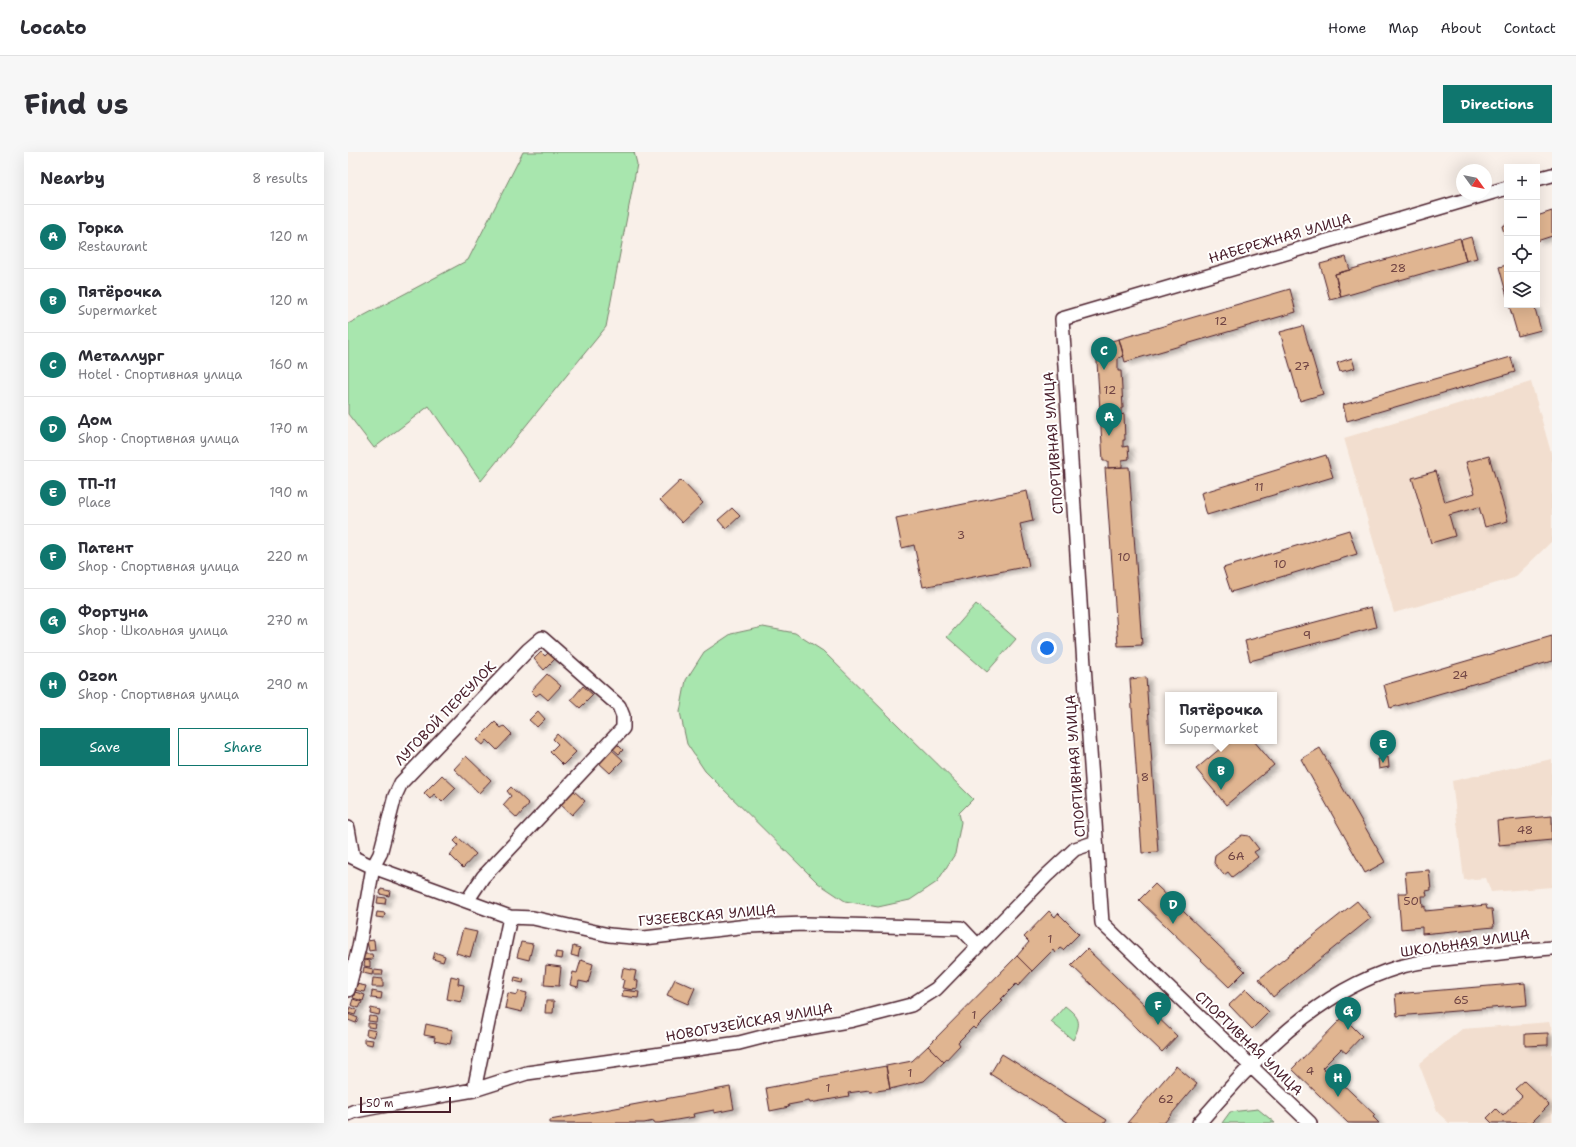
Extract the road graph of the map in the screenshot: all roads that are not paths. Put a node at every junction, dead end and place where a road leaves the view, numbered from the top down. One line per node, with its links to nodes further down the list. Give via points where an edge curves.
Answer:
1 (1552, 175): 2 (street)
2 (1540, 178)
3 (1504, 189): 4 (street, НАБЕРЕЖНАЯ УЛИЦА)
4 (1062, 319): 6 (street, СПОРТИВНАЯ УЛИЦА)
5 (348, 828): 7 (street)
6 (1096, 842): 11 (street, НОВОГУЗЕЙСКАЯ УЛИЦА, via 1075,849); 14 (street, СПОРТИВНАЯ УЛИЦА, via 1102,923)
7 (351, 856): 8 (street, ГУЗЕЕВСКАЯ УЛИЦА)
8 (373, 867): 9 (street, ГУЗЕЕВСКАЯ УЛИЦА); 9 (street, ЛУГОВОЙ ПЕРЕУЛОК, via 380,854 401,782 542,638 619,706 623,716 623,728 483,878); 13 (street, ЛУГОВОЙ ПЕРЕУЛОК, via 359,948)
9 (467, 901): 10 (street, ГУЗЕЕВСКАЯ УЛИЦА)
10 (510, 917): 11 (street, ГУЗЕЕВСКАЯ УЛИЦА, via 533,918 609,935 644,938 748,926 805,924 961,928); 15 (street)
11 (978, 946): 15 (street, НОВОГУЗЕЙСКАЯ УЛИЦА, via 936,989 911,1005 854,1020 739,1043 527,1073)
12 (1552, 948): 14 (street, ШКОЛЬНАЯ УЛИЦА, via 1443,959 1400,967 1359,983 1327,1000 1288,1029)
13 (348, 990)
14 (1250, 1067): 17 (street, ШКОЛЬНАЯ УЛИЦА); 18 (street, СПОРТИВНАЯ УЛИЦА)
15 (474, 1090): 16 (street, НОВОГУЗЕЙСКАЯ УЛИЦА)
16 (348, 1114)
17 (1199, 1123)
18 (1310, 1123)

